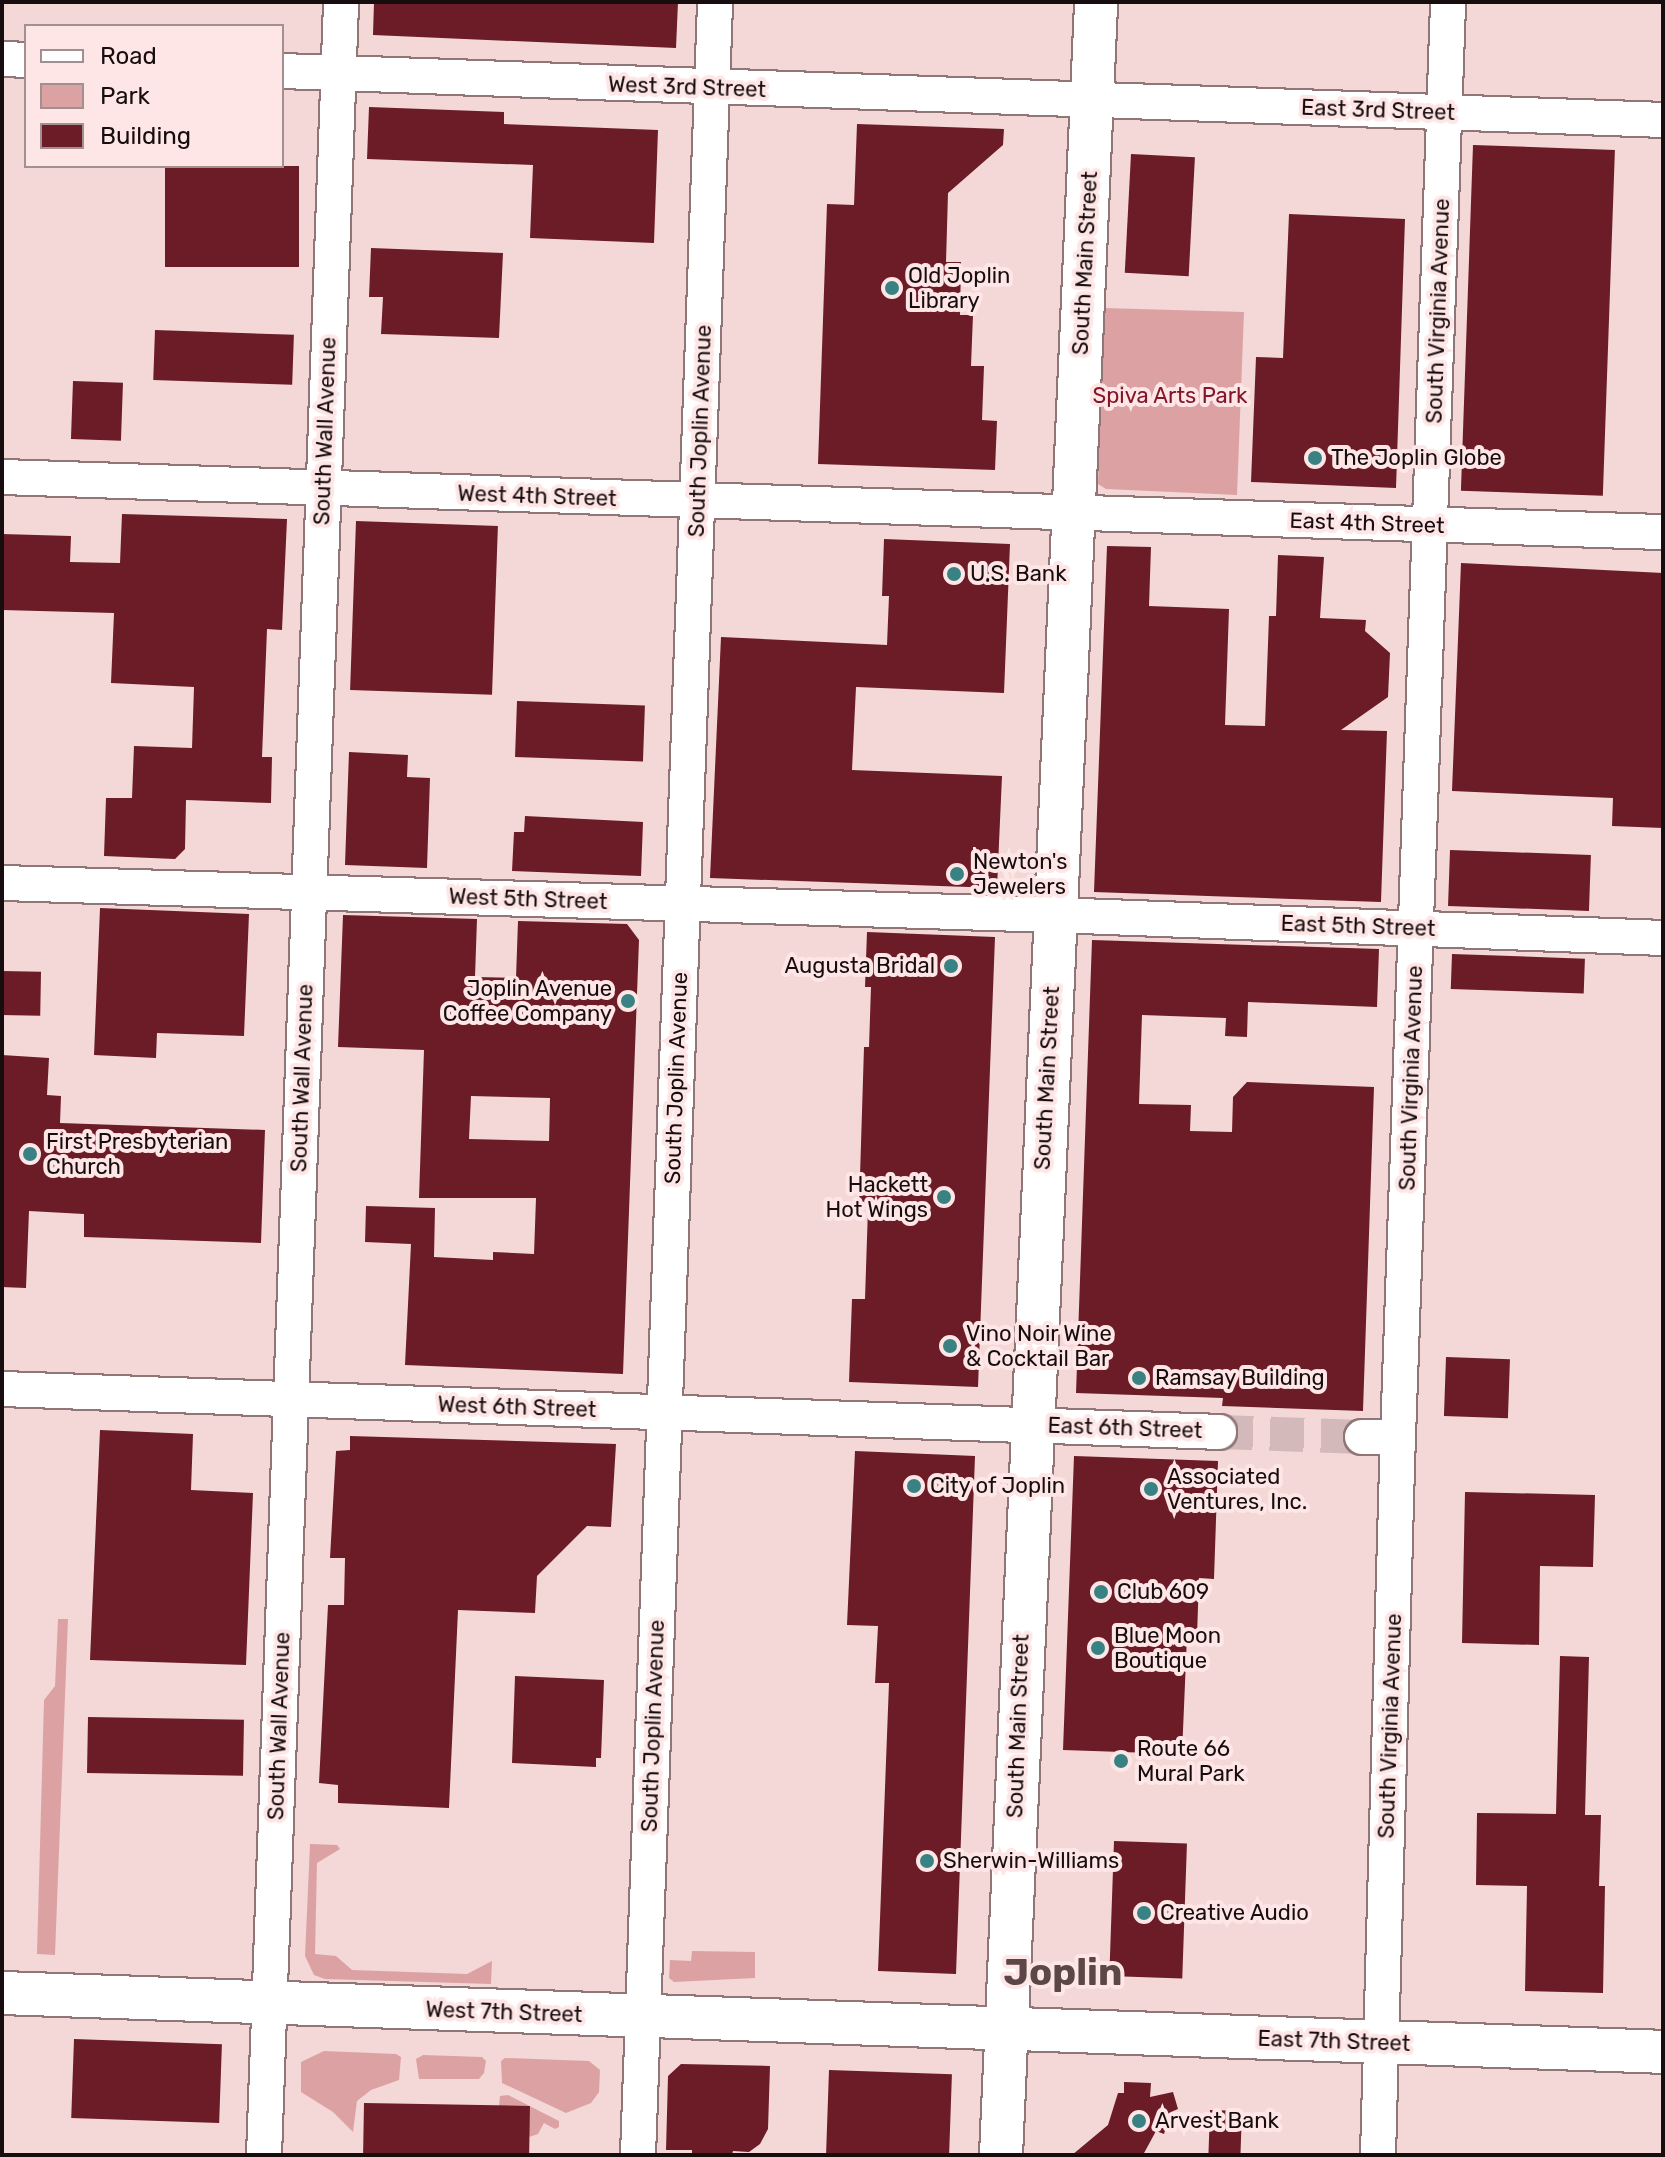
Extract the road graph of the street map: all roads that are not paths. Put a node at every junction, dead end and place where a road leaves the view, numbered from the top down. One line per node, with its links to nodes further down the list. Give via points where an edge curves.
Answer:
1 (341, 2): 8 (street, South Wall Avenue)
2 (715, 2): 9 (street, South Joplin Avenue)
3 (1096, 2): 10 (main road, South Main Street)
4 (1448, 2): 11 (street, South Virginia Avenue)
5 (2, 59): 6 (street)
6 (24, 60)
7 (284, 71): 8 (street, West 3rd Street)
8 (339, 74): 9 (street, West 3rd Street); 14 (street, South Wall Avenue)
9 (712, 88): 10 (street, West 3rd Street); 15 (street, South Joplin Avenue)
10 (1093, 98): 11 (street, East 3rd Street); 16 (main road, South Main Street)
11 (1445, 113): 12 (street, East 3rd Street); 17 (street, South Virginia Avenue)
12 (1663, 120)
13 (2, 477): 14 (street, West 4th Street)
14 (323, 488): 15 (street, West 4th Street); 20 (street, South Wall Avenue)
15 (697, 501): 16 (street, West 4th Street); 21 (street, South Joplin Avenue)
16 (1072, 515): 17 (street, East 4th Street); 22 (main road, South Main Street)
17 (1430, 525): 18 (street, East 4th Street); 23 (street, South Virginia Avenue)
18 (1663, 532)
19 (2, 883): 20 (street, West 5th Street)
20 (309, 893): 21 (street, West 5th Street); 26 (street, South Wall Avenue)
21 (683, 904): 22 (street, West 5th Street); 27 (street, South Joplin Avenue)
22 (1054, 915): 23 (street, East 5th Street); 28 (main road, South Main Street)
23 (1416, 929): 24 (street, East 5th Street); 31 (street, South Virginia Avenue)
24 (1663, 938)
25 (2, 1389): 26 (street, West 6th Street)
26 (291, 1398): 27 (street, West 6th Street); 33 (street, South Wall Avenue)
27 (665, 1413): 28 (street, West 6th Street); 34 (street, South Joplin Avenue)
28 (1031, 1425): 29 (street, East 6th Street); 35 (main road, South Main Street)
29 (1219, 1432)
30 (1362, 1437): 31 (street)
31 (1398, 1437): 36 (street, South Virginia Avenue)
32 (2, 1993): 33 (main road, West 7th Street)
33 (270, 2003): 34 (main road, West 7th Street); 38 (street, South Wall Avenue)
34 (643, 2016): 35 (main road, West 7th Street); 39 (street, South Joplin Avenue)
35 (1005, 2030): 36 (main road, East 7th Street); 40 (main road, South Main Street)
36 (1381, 2044): 37 (main road, East 7th Street); 41 (street, South Virginia Avenue)
37 (1663, 2052)
38 (264, 2155)
39 (638, 2155)
40 (1001, 2155)
41 (1378, 2155)

